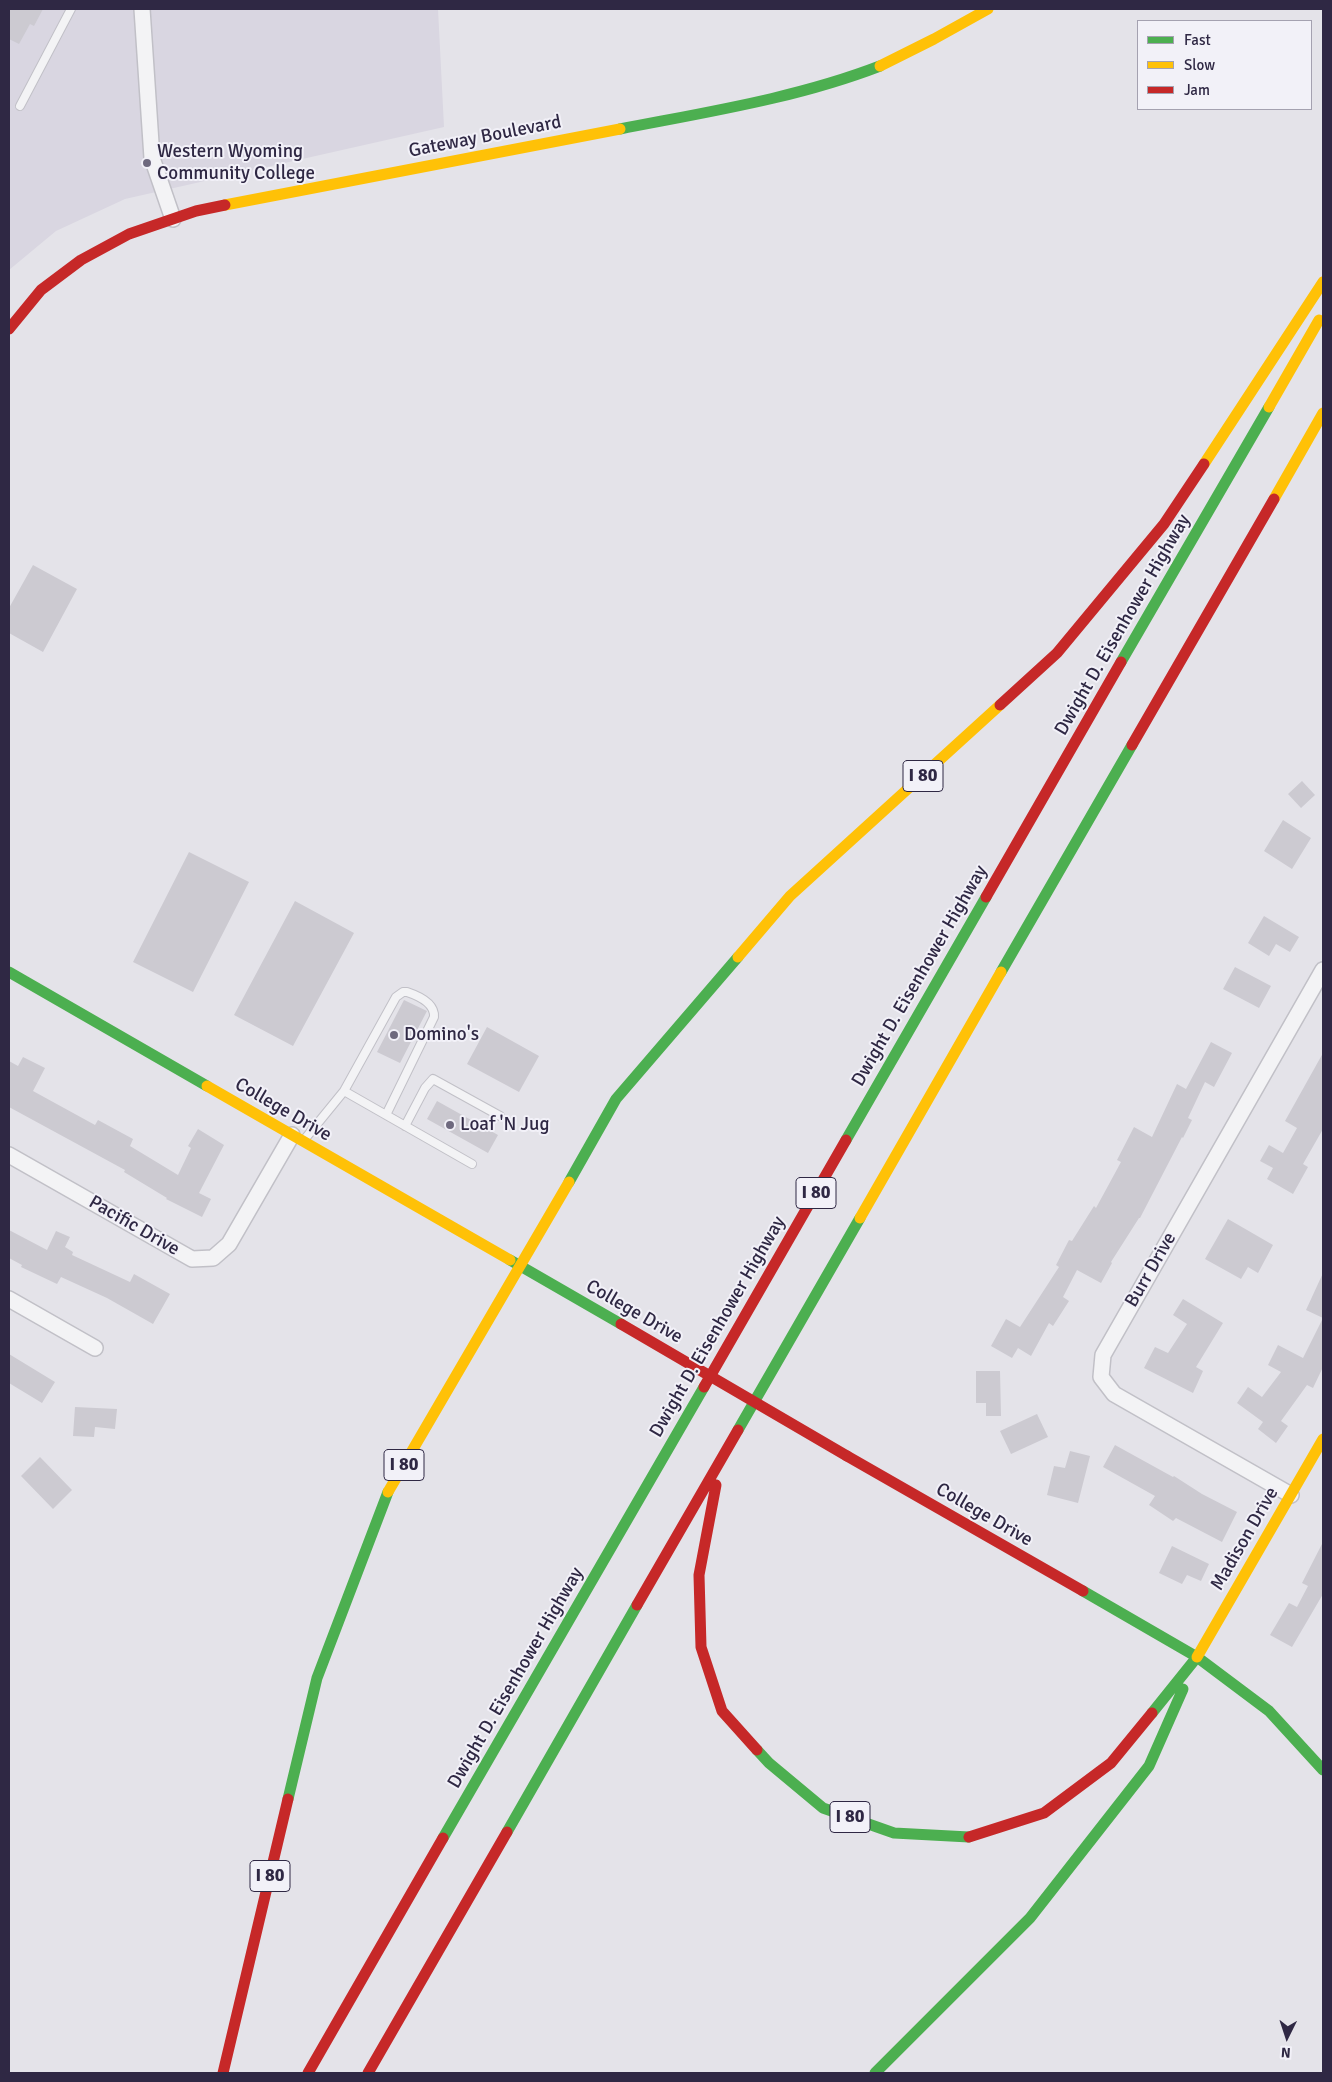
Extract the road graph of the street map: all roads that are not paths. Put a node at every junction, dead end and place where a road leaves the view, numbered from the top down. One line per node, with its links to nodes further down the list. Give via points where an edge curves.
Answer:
1 (71, 9): 4 (lane)
2 (142, 9): 5 (street, via 152,158)
3 (988, 9): 5 (main road, Gateway Boulevard, via 940,37 878,66 811,89 196,211)
4 (20, 106)
5 (173, 219): 8 (main road, Gateway Boulevard, via 129,234 80,260 40,290)
6 (1323, 282): 19 (main road, I 80, via 1164,524 1056,653 790,896 616,1099)
7 (1323, 312): 28 (main road, Dwight D. Eisenhower Highway / I 80)
8 (9, 329)
9 (1323, 413): 23 (main road, I 80)
10 (1323, 970): 24 (street, Burr Drive, via 1103,1355 1101,1377 1114,1394)
11 (9, 972): 16 (main road, College Drive)
12 (344, 1090): 13 (lane); 13 (lane, via 396,997 403,992 411,993 431,1005 434,1017); 16 (lane)
13 (386, 1115): 15 (lane)
14 (500, 1116): 15 (lane, via 433,1079)
15 (405, 1126): 18 (lane)
16 (298, 1138): 17 (street, Pacific Drive, via 229,1244 213,1258 192,1259); 19 (main road, College Drive)
17 (9, 1155)
18 (472, 1164)
19 (522, 1267): 25 (main road, College Drive, bridge); 27 (main road, I 80, via 385,1497 324,1660)
20 (9, 1299): 21 (street)
21 (95, 1348)
22 (1323, 1439): 24 (main road, Madison Drive)
23 (720, 1465): 25 (main road, I 80, via 699,1575 701,1647 722,1711 769,1763 823,1808 894,1833 971,1837 1044,1814 1111,1763); 29 (main road, I 80)
24 (1291, 1495): 25 (main road, Madison Drive)
25 (1197, 1657): 26 (main road, College Drive, via 1269,1711); 30 (main road, via 1149,1766 1030,1918)
26 (1323, 1770)
27 (223, 2073)
28 (308, 2073)
29 (368, 2073)
30 (875, 2073)

